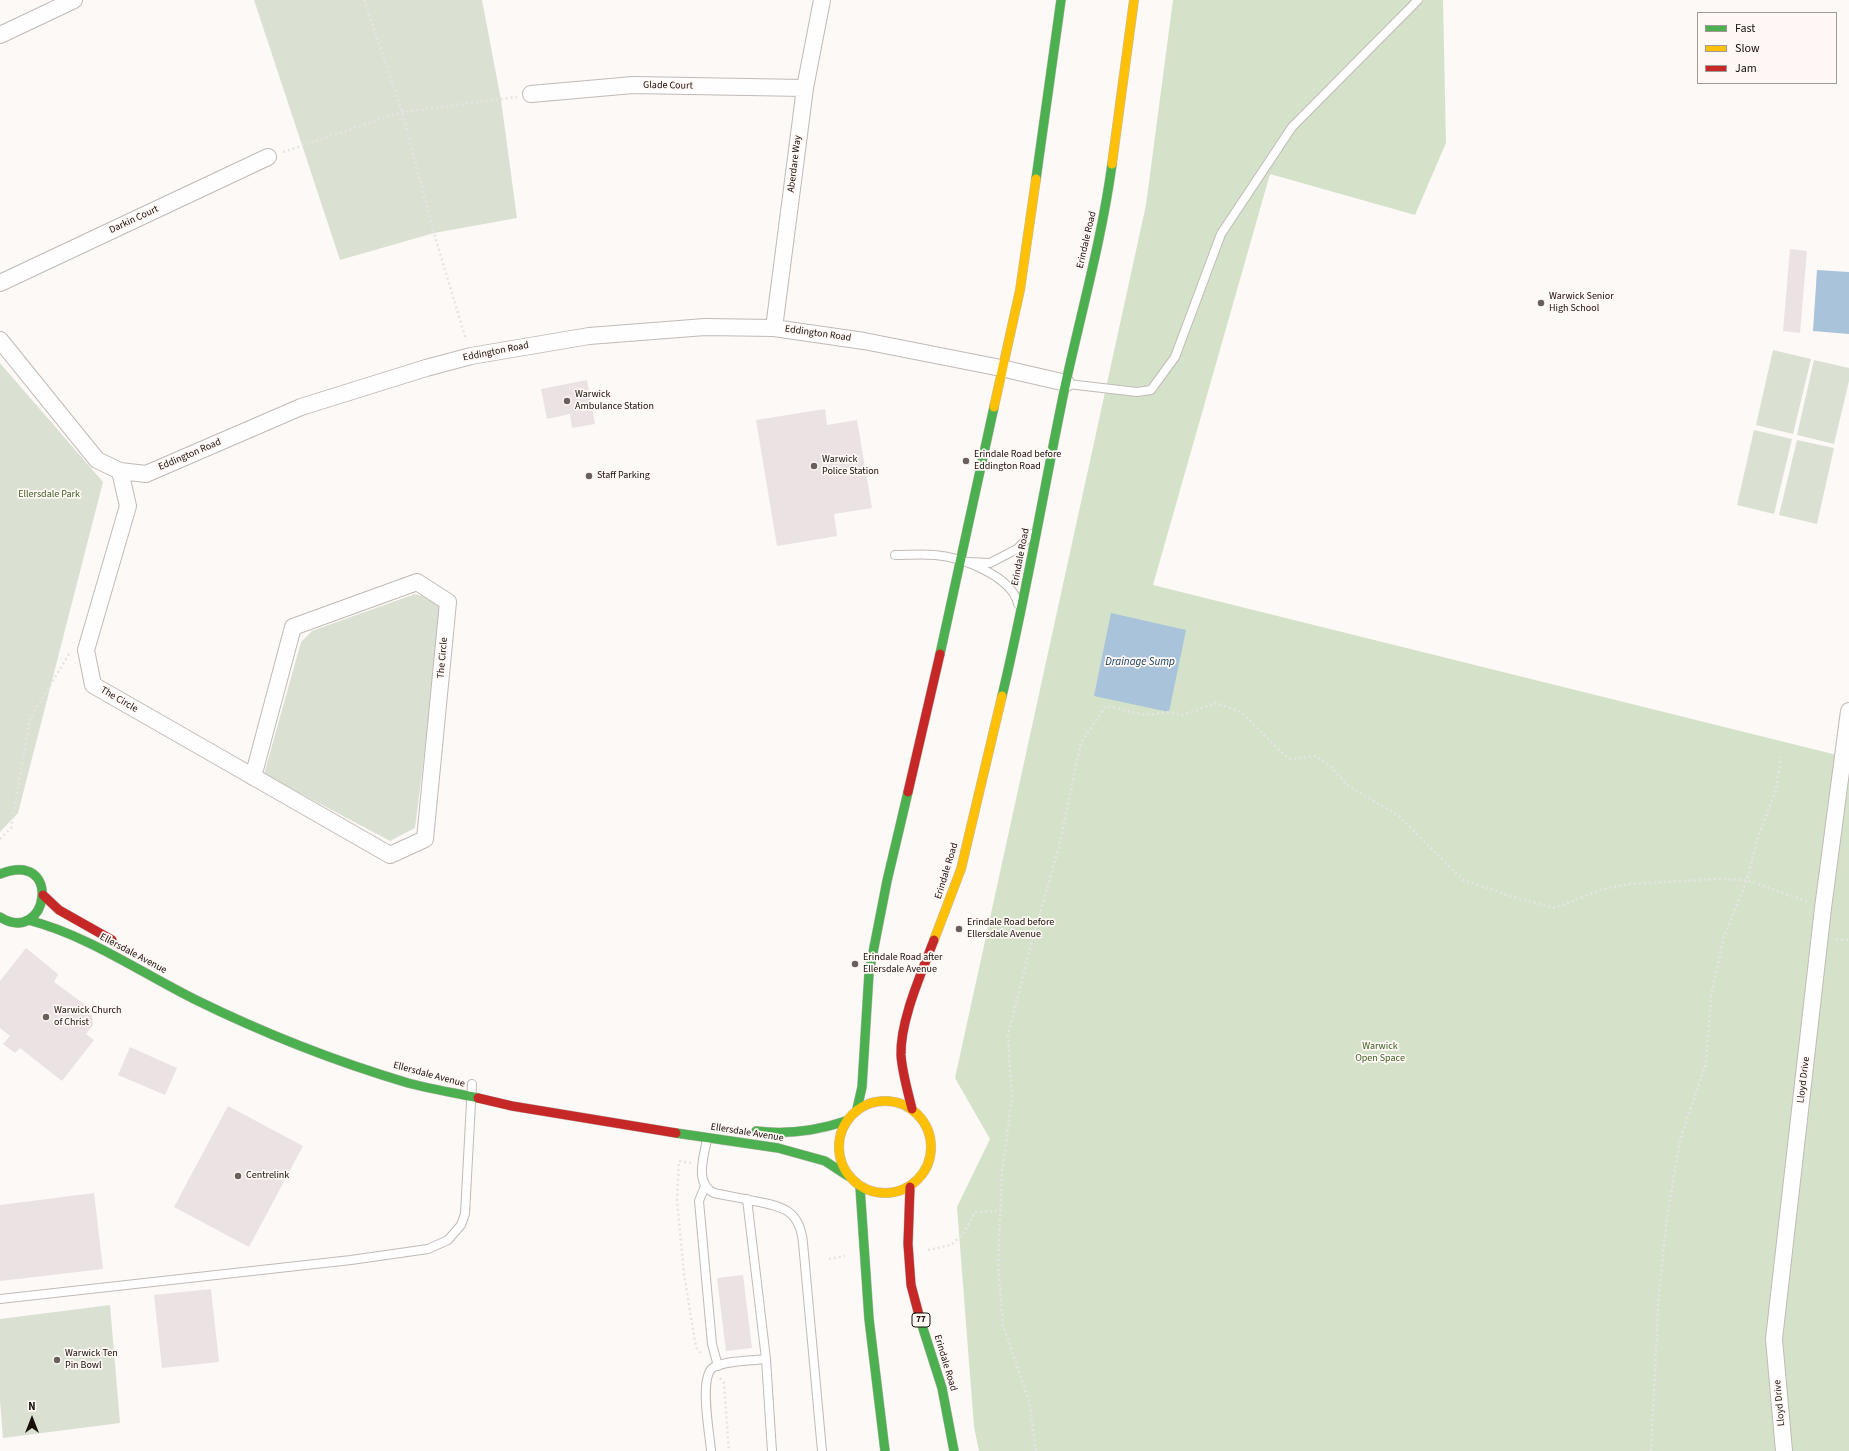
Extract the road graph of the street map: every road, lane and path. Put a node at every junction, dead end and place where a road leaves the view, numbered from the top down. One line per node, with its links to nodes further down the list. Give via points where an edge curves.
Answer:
1 (74, 0): 7 (street)
2 (364, 0): 10 (path)
3 (822, 0): 8 (street, Aberdare Way)
4 (1061, 0): 16 (main road, Erindale Road, via 1020,290)
5 (1134, 0): 17 (main road, Erindale Road, via 1107,203)
6 (1418, 0): 17 (lane, via 1292,127 1221,234 1175,357 1151,390 1137,392)
7 (0, 35)
8 (805, 88): 9 (street, Glade Court, via 633,85); 13 (street, Aberdare Way)
9 (531, 94): 10 (path)
10 (402, 112): 11 (path); 15 (path, via 434,233)
11 (268, 157): 12 (street, Darkin Court)
12 (0, 283)
13 (774, 328): 15 (street, Eddington Road, via 705,327 589,336); 16 (street, Eddington Road, via 864,341)
14 (0, 340): 18 (street, Eddington Road, via 97,460)
15 (471, 356): 18 (street, Eddington Road, via 301,407 146,474)
16 (1001, 368): 17 (street, Eddington Road); 21 (main road, Erindale Road)
17 (1066, 383): 19 (main road, Erindale Road)
18 (120, 471): 26 (street, The Circle, via 128,506 86,650 93,685)
19 (1038, 528): 21 (lane, via 1017,549 990,563); 22 (main road, Erindale Road)
20 (895, 555): 21 (lane, via 936,555)
21 (960, 561): 22 (lane, via 1005,582 1017,599); 40 (main road, Erindale Road, via 926,720 887,881 869,973 862,1087)
22 (1021, 618): 41 (main road, Erindale Road, via 961,869 914,994 903,1034 901,1055)
23 (73, 648): 27 (path, via 30,718 11,828)
24 (1849, 711): 33 (street, Lloyd Drive)
25 (1781, 757): 31 (path, via 1776,790 1758,837)
26 (253, 777): 26 (street, The Circle, via 390,855 425,839 448,602 417,582 293,627)
27 (0, 840)
28 (0, 866): 29 (main road, Ellersdale Avenue)
29 (11, 869): 30 (main road); 32 (main road, Ellersdale Avenue, via 22,869 33,874 41,884)
30 (0, 874)
31 (1748, 880): 33 (path); 51 (path, via 1717,879 1630,884 1603,890 1555,908 1463,880 1399,816 1347,785 1332,768 1316,756 1290,759 1241,712 1216,703 1183,715 1169,712 1146,715 1106,706 1081,742 1059,847 1008,1035 1012,1097); 65 (path, via 1724,937 1711,996 1706,1063 1680,1140 1667,1217 1659,1292)
32 (44, 895): 35 (main road, via 38,912); 37 (main road, Ellersdale Avenue, via 59,910)
33 (1823, 908): 66 (street, Lloyd Drive, via 1774,1339)
34 (0, 917): 35 (main road, Ellersdale Avenue)
35 (22, 921): 36 (street); 39 (main road, Ellersdale Avenue, via 48,925 89,943 194,1000 273,1036 409,1083)
36 (0, 931)
37 (124, 946)
38 (472, 1083): 39 (lane)
39 (471, 1098): 44 (main road, Ellersdale Avenue); 55 (lane, via 465,1214 456,1232 441,1245 351,1260)
40 (857, 1109): 41 (main road, Erindale Road, via 870,1102 884,1100 899,1102); 42 (main road, Erindale Road)
41 (912, 1109): 49 (main road, Erindale Road, via 922,1119 929,1133 932,1148 925,1170)
42 (846, 1121): 43 (main road, Ellersdale Avenue, via 806,1132 779,1134); 46 (main road, Erindale Road, via 840,1134 838,1148 840,1163)
43 (748, 1130)
44 (707, 1138): 45 (lane); 46 (main road, Ellersdale Avenue, via 808,1155 825,1161)
45 (703, 1164): 47 (lane, via 702,1178); 57 (path, via 680,1161 677,1200 684,1274 696,1347)
46 (848, 1176): 48 (main road, Erindale Road)
47 (705, 1186): 50 (lane, via 714,1193); 57 (lane, via 699,1201)
48 (860, 1186): 49 (main road, Erindale Road, via 876,1193 894,1193); 53 (main road)
49 (910, 1186): 52 (main road, Erindale Road / 77)
50 (747, 1199): 56 (lane); 61 (lane, via 785,1208 795,1218 802,1234)
51 (1000, 1211): 52 (path, via 975,1212 963,1234 951,1245); 64 (path, via 998,1264 1003,1325 1029,1401)
52 (909, 1253): 63 (main road, Erindale Road / 77, via 911,1285 942,1388)
53 (864, 1255): 54 (path); 62 (main road, via 871,1347)
54 (830, 1259)
55 (0, 1298)
56 (766, 1360): 57 (lane); 60 (lane)
57 (716, 1367): 58 (lane, via 707,1377 705,1390); 59 (path, via 724,1383)
58 (712, 1451)
59 (728, 1451)
60 (772, 1451)
61 (822, 1451)
62 (885, 1451)
63 (954, 1451)
64 (1036, 1451)
65 (1651, 1451)
66 (1784, 1451)

